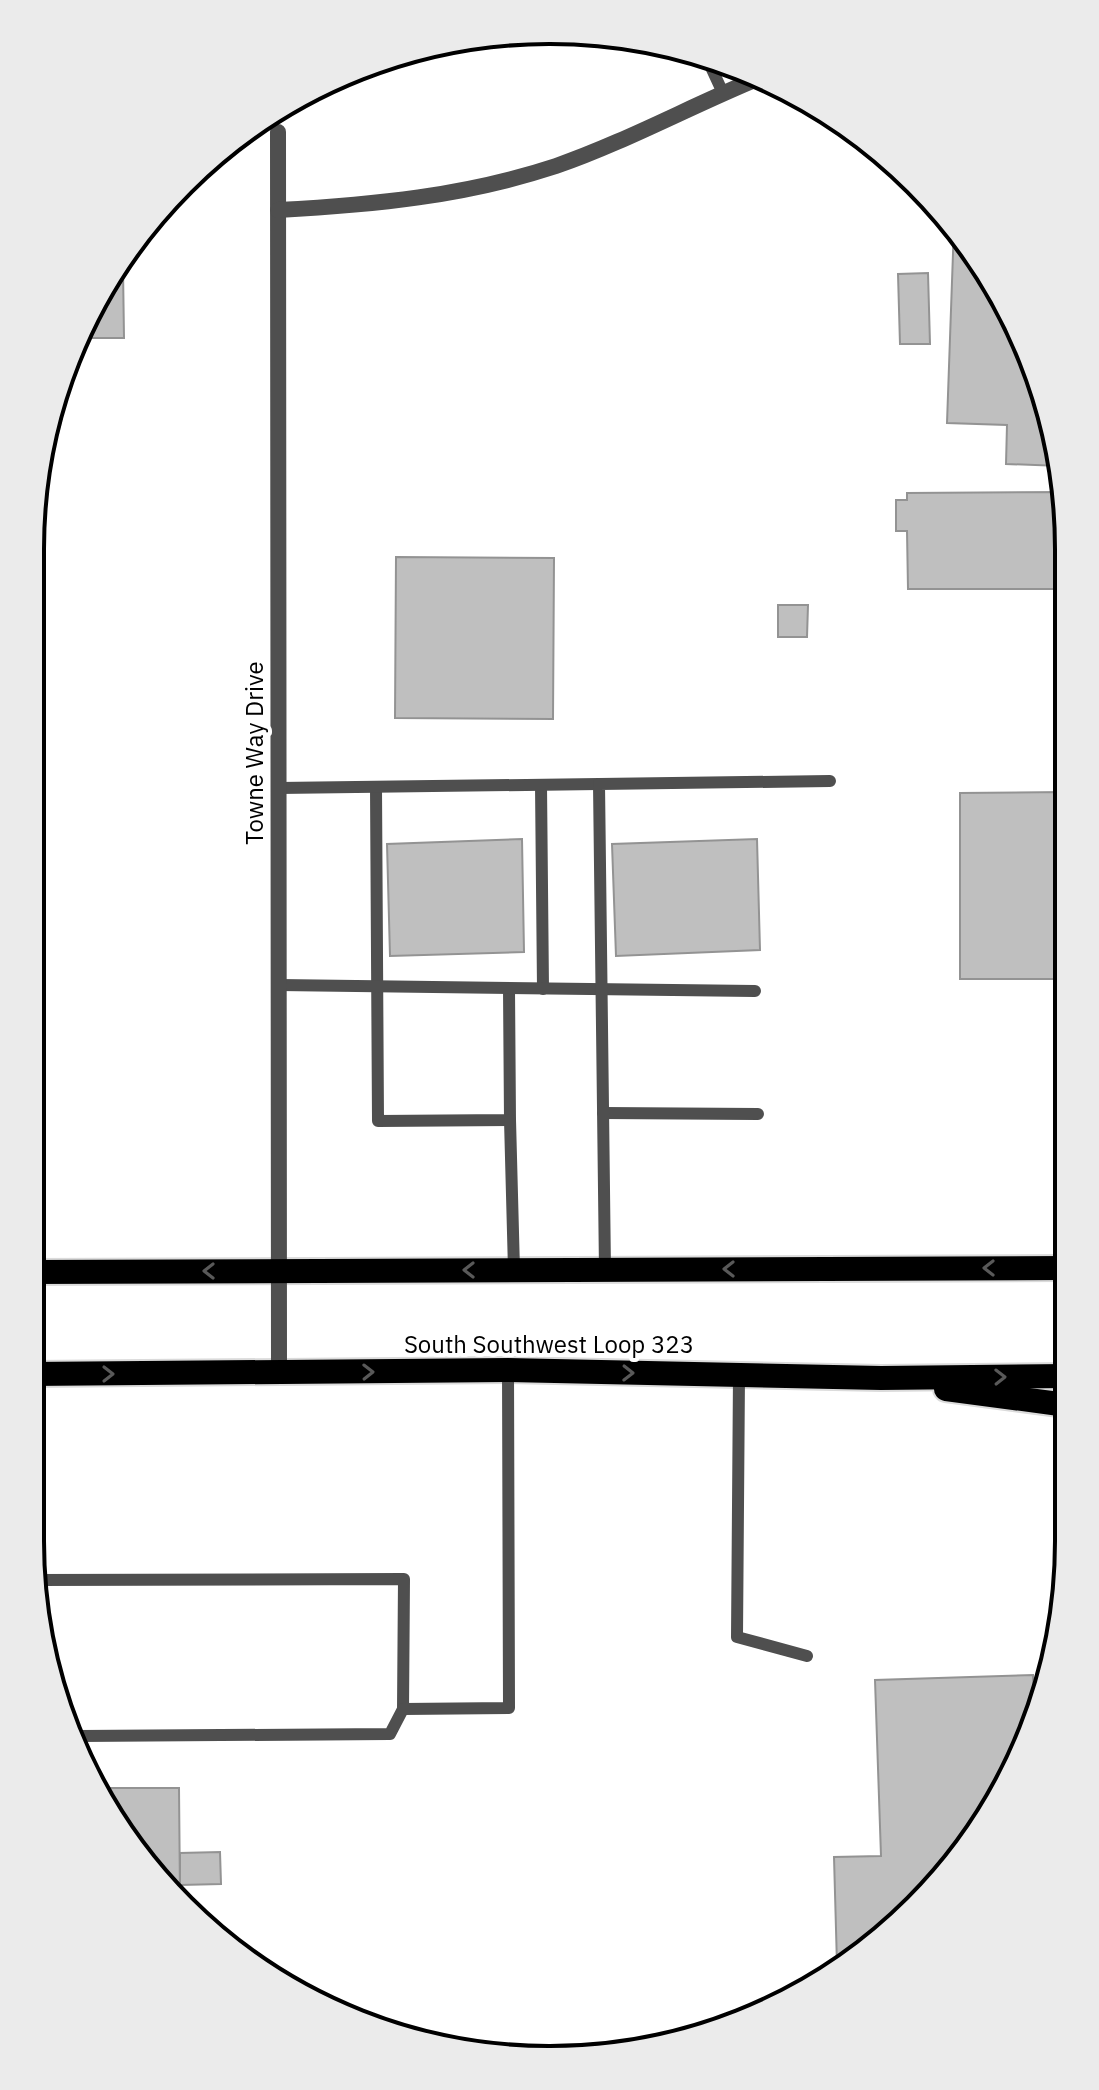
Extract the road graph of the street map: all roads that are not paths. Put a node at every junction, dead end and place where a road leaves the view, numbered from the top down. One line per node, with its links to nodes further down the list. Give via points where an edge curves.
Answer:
1 (713, 71): 3 (lane)
2 (746, 83): 3 (street)
3 (723, 93): 5 (street, via 559,165 516,178 405,201)
4 (278, 132): 5 (street, Towne Way Drive)
5 (278, 210): 10 (street, Towne Way Drive)
6 (830, 781): 7 (lane)
7 (599, 784): 8 (lane); 15 (lane)
8 (541, 785): 9 (lane); 14 (lane)
9 (376, 787): 10 (lane); 12 (lane)
10 (279, 788): 11 (street, Towne Way Drive)
11 (279, 985): 12 (lane); 23 (street, Towne Way Drive)
12 (377, 987): 13 (lane); 19 (lane, via 378,1121)
13 (509, 989): 14 (lane); 19 (lane)
14 (543, 989): 15 (lane)
15 (601, 990): 16 (lane); 17 (lane)
16 (755, 991)
17 (603, 1113): 18 (lane); 22 (lane)
18 (758, 1114)
19 (510, 1120): 21 (lane)
20 (1055, 1268): 22 (highway, one-way to 22)
21 (514, 1270): 22 (highway); 23 (highway, one-way to 23)
22 (605, 1270)
23 (279, 1271): 24 (highway, one-way to 24); 26 (street, Towne Way Drive)
24 (44, 1272)
25 (508, 1370): 26 (highway, South Southwest Loop 323, one-way to 25); 28 (highway, South Southwest Loop 323, one-way to 28); 34 (lane, via 509,1708)
26 (279, 1373): 27 (highway, South Southwest Loop 323, one-way to 26)
27 (44, 1374)
28 (739, 1375): 30 (highway, South Southwest Loop 323); 33 (lane, via 737,1637)
29 (1055, 1376): 30 (highway, South Southwest Loop 323, one-way to 29)
30 (881, 1378): 31 (highway)
31 (1055, 1403)
32 (46, 1580): 34 (lane, via 404,1579)
33 (807, 1656)
34 (403, 1709): 35 (lane, via 390,1734)
35 (83, 1736)

